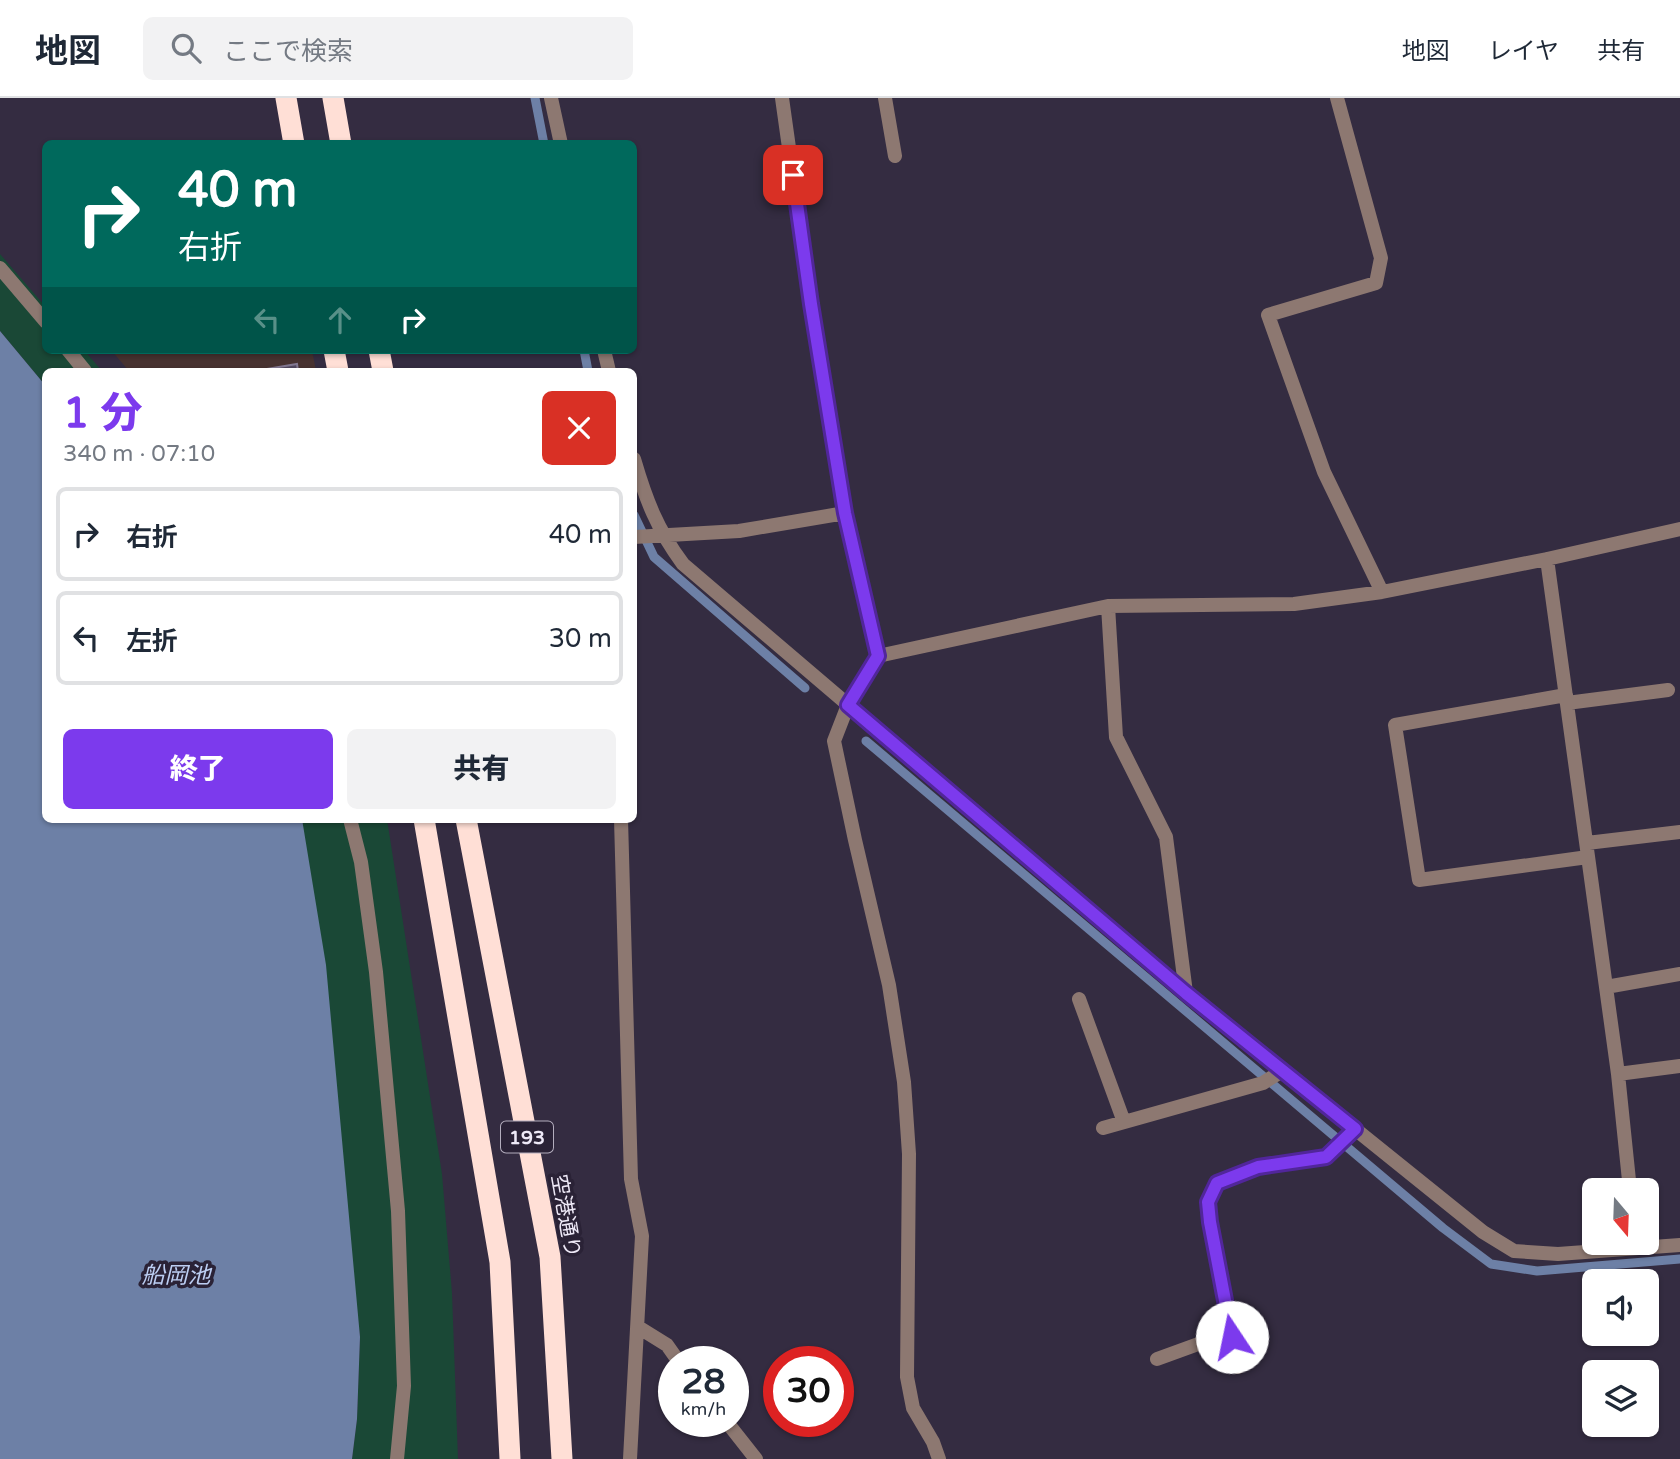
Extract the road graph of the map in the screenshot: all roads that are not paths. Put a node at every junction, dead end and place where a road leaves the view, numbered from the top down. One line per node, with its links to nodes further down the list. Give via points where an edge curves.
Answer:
1 (286, 98): 7 (highway)
2 (333, 98): 8 (highway)
3 (551, 98): 9 (street)
4 (782, 98): 16 (street)
5 (886, 98): 10 (street)
6 (1337, 98): 21 (street, via 1381,258 1376,282 1269,315 1324,472)
7 (293, 140)
8 (340, 140)
9 (560, 140)
10 (895, 156)
11 (0, 268): 12 (street)
12 (42, 316)
13 (71, 354): 14 (street)
14 (83, 368)
15 (637, 470): 18 (street)
16 (845, 513): 18 (street, via 739,531); 23 (street)
17 (1680, 528): 20 (street)
18 (662, 535): 19 (street); 26 (street, via 682,564)
19 (637, 537)
20 (1546, 559): 21 (street); 25 (street)
21 (1382, 592): 22 (street, via 1294,604)
22 (1108, 606): 23 (street); 35 (street, via 1116,737 1166,837)
23 (878, 656): 26 (street)
24 (1668, 690): 25 (street)
25 (1566, 699): 32 (street); 32 (street, via 1395,725 1419,880)
26 (848, 705): 35 (street); 58 (street, via 834,741 889,985 904,1082 909,1154 907,1377 913,1408)
27 (351, 823): 53 (street, via 376,972 398,1211 404,1386)
28 (425, 823): 54 (highway, 193, via 500,1262)
29 (467, 823): 55 (highway, 空港通り / 193, via 550,1257)
30 (621, 823): 47 (street, via 631,1179 642,1236)
31 (1680, 832): 32 (street)
32 (1587, 850): 34 (street)
33 (1680, 974): 34 (street)
34 (1606, 987): 39 (street)
35 (1186, 993): 38 (street)
36 (1079, 999): 40 (street)
37 (1680, 1066): 39 (street)
38 (1279, 1073): 40 (street, via 1263,1083); 42 (street)
39 (1618, 1074): 43 (street)
40 (1124, 1122): 41 (street)
41 (1103, 1128)
42 (1352, 1132): 46 (street, via 1514,1251); 48 (street, via 1326,1157 1258,1167 1217,1183 1208,1202)
43 (1629, 1178)
44 (1659, 1245): 45 (street)
45 (1680, 1245)
46 (1582, 1251)
47 (638, 1326): 49 (street); 56 (street)
48 (1232, 1337): 50 (street); 51 (street)
49 (668, 1346)
50 (1157, 1359)
51 (1238, 1367)
52 (739, 1437): 57 (street)
53 (397, 1459)
54 (510, 1459)
55 (562, 1459)
56 (630, 1459)
57 (756, 1459)
58 (939, 1459)

